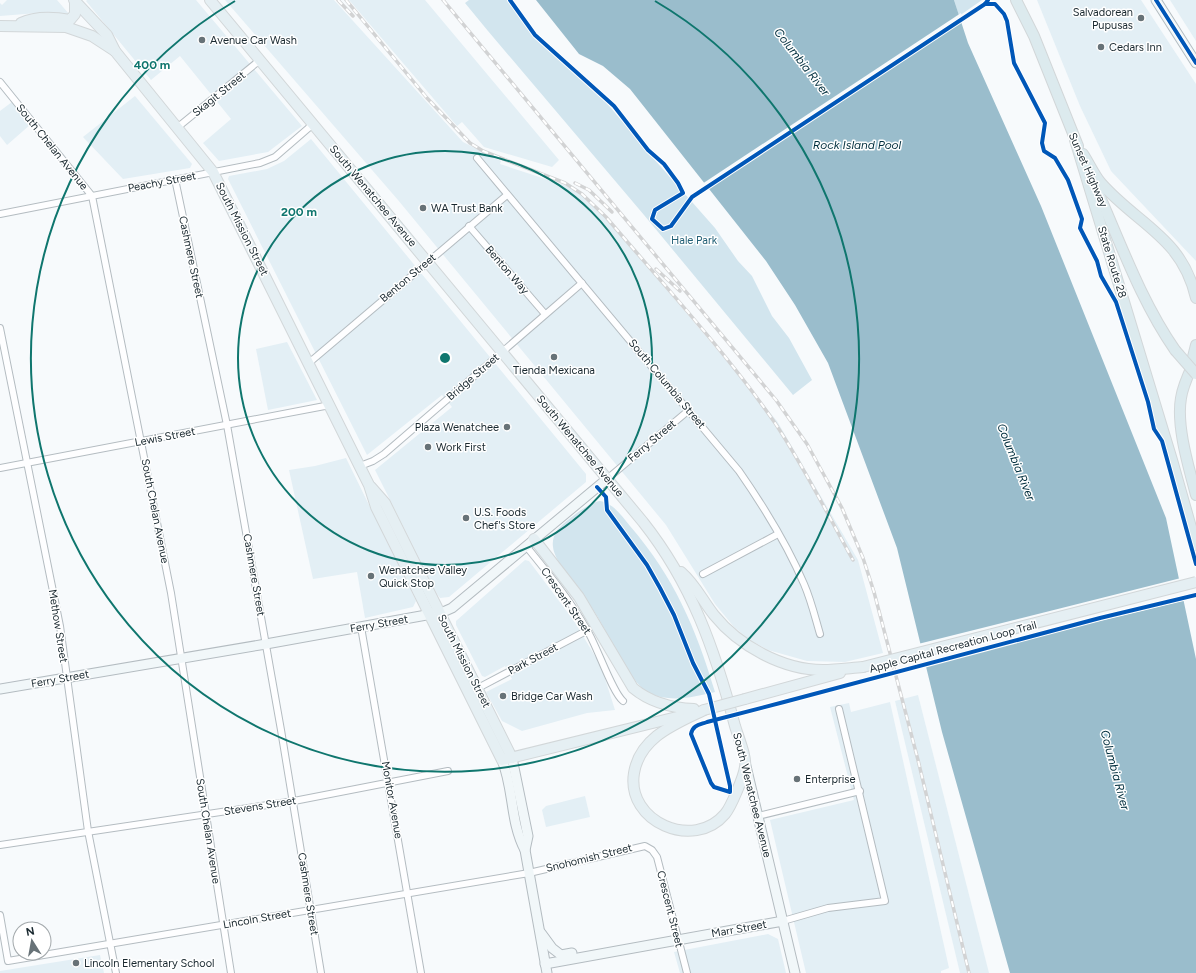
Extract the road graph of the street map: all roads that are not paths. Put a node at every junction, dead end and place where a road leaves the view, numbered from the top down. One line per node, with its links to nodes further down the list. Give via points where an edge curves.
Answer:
1 (210, 0): 8 (main road, South Wenatchee Avenue)
2 (1016, 0): 13 (highway, Sunset Highway, via 1034,36)
3 (1156, 0): 9 (main road)
4 (75, 1): 6 (main road, via 75,14 70,20 36,19); 7 (main road, South Mission Street, via 107,35)
5 (0, 26): 6 (main road)
6 (14, 26): 7 (main road, via 66,27 80,30)
7 (115, 51): 12 (main road, South Mission Street)
8 (260, 60): 11 (main road, South Wenatchee Avenue); 12 (street, Skagit Street)
9 (1196, 63)
10 (0, 82): 18 (street, South Chelan Avenue)
11 (312, 125): 15 (street, Peachy Street, via 275,157 260,163); 21 (main road, South Wenatchee Avenue)
12 (178, 127): 15 (main road, South Mission Street)
13 (1075, 140): 23 (highway, via 1100,181 1131,212 1166,240 1178,254 1188,272); 30 (highway, Sunset Highway, bridge, via 1143,296 1159,327); 43 (highway, State Route 28)
14 (477, 158): 17 (street, South Columbia Street)
15 (213, 172): 16 (street, Peachy Street); 29 (main road, South Mission Street)
16 (175, 179): 18 (street, Peachy Street); 33 (street, Cashmere Street)
17 (507, 195): 20 (street, Benton Street); 22 (street, South Columbia Street)
18 (92, 196): 19 (street, Peachy Street); 34 (street, South Chelan Avenue)
19 (0, 214)
20 (469, 226): 21 (street, Benton Street); 24 (street, Benton Way)
21 (427, 261): 27 (main road, South Wenatchee Avenue); 29 (street, Benton Street)
22 (582, 283): 24 (street, Bridge Street); 32 (street, South Columbia Street)
23 (1196, 298)
24 (545, 314): 27 (street, Bridge Street)
25 (0, 328): 35 (street, Methow Street)
26 (1196, 345): 30 (highway)
27 (503, 351): 36 (street, Bridge Street, via 384,454); 38 (main road, South Wenatchee Avenue)
28 (1196, 358): 30 (highway)
29 (310, 362): 31 (main road, South Mission Street)
30 (1193, 374): 40 (highway, via 1180,399 1181,426)
31 (330, 405): 33 (street, Lewis Street); 36 (main road, South Mission Street)
32 (689, 410): 38 (street, Ferry Street); 41 (street, South Columbia Street, via 739,471)
33 (227, 425): 34 (street, Lewis Street); 53 (street, Cashmere Street)
34 (141, 441): 35 (street, Lewis Street); 54 (street, South Chelan Avenue)
35 (27, 463): 37 (street, Lewis Street); 56 (street, Methow Street, via 60,626)
36 (360, 466): 39 (main road, South Mission Street)
37 (0, 468)
38 (607, 479): 42 (main road, Ferry Street); 45 (main road, South Wenatchee Avenue, via 644,522)
39 (370, 485): 48 (main road, South Mission Street, via 385,503); 49 (main road, South Mission Street, via 376,507)
40 (1196, 495)
41 (778, 534): 46 (street); 52 (street, South Columbia Street, via 804,585)
42 (534, 539): 44 (main road, Ferry Street); 61 (main road, via 579,597 633,688 660,704)
43 (1196, 545)
44 (526, 546): 48 (main road, Ferry Street, via 452,608); 51 (street, Crescent Street)
45 (677, 569): 55 (main road, via 692,582 715,616 758,651 787,664 822,670); 64 (main road, South Wenatchee Avenue, via 712,648)
46 (703, 574)
47 (1196, 582): 55 (main road, bridge)
48 (440, 613): 49 (main road, Ferry Street); 57 (main road, South Mission Street)
49 (429, 615): 50 (main road, Ferry Street); 63 (main road, South Mission Street)
50 (361, 627): 53 (main road, Ferry Street); 66 (street, Monitor Avenue)
51 (588, 630): 57 (street, Park Street); 59 (street, Crescent Street, via 616,692)
52 (820, 634)
53 (266, 644): 54 (main road, Ferry Street); 68 (street, Cashmere Street)
54 (181, 658): 56 (main road, Ferry Street); 69 (street, South Chelan Avenue)
55 (863, 667): 61 (main road, bridge)
56 (66, 678): 58 (main road, Ferry Street); 71 (street, Methow Street)
57 (478, 688): 62 (main road, South Mission Street)
58 (0, 689)
59 (623, 701)
60 (839, 709): 67 (street)
61 (704, 710): 62 (main road); 64 (main road, via 657,735 644,748 638,758 633,780 640,806 661,826 674,830 695,831 706,827 718,822 726,813)
62 (512, 758): 63 (main road); 74 (main road, South Mission Street, via 528,836)
63 (502, 760): 74 (main road, South Mission Street, via 518,837)
64 (746, 766): 70 (main road, South Wenatchee Avenue)
65 (448, 771): 66 (street, Stevens Street)
66 (389, 783): 68 (street, Stevens Street); 76 (street, Monitor Avenue)
67 (860, 791): 70 (street); 79 (street, Marr Street, via 885,901 828,908)
68 (294, 801): 69 (street, Stevens Street); 77 (street, Cashmere Street)
69 (205, 814): 71 (street, Stevens Street); 80 (street, South Chelan Avenue)
70 (758, 816): 79 (main road, South Wenatchee Avenue)
71 (88, 832): 72 (street, Stevens Street); 83 (street, Methow Street)
72 (0, 845)
73 (650, 848): 75 (street, Snohomish Street, via 635,847); 82 (street, Crescent Street, via 657,857)
74 (525, 850): 75 (main road, South Mission Street)
75 (529, 873): 76 (street, Lincoln Street); 81 (main road, South Mission Street)
76 (408, 893): 77 (street, Lincoln Street); 89 (street, Monitor Avenue)
77 (310, 910): 80 (street, Lincoln Street); 88 (street, Cashmere Street)
78 (0, 915): 83 (street, Lincoln Street, via 8,961)
79 (783, 921): 82 (main road, Marr Street); 91 (main road, South Wenatchee Avenue)
80 (222, 925): 83 (street, Lincoln Street); 87 (street, South Chelan Avenue)
81 (539, 930): 84 (main road, Marr Street, via 552,948 561,955 587,952); 85 (main road, South Mission Street)
82 (678, 940): 84 (main road, Marr Street); 90 (street, Crescent Street)
83 (110, 944): 86 (street, Methow Street)
84 (593, 955): 85 (main road, Marr Street)
85 (546, 969)
86 (116, 973)
87 (231, 973)
88 (322, 973)
89 (421, 973)
90 (687, 973)
91 (795, 973)

